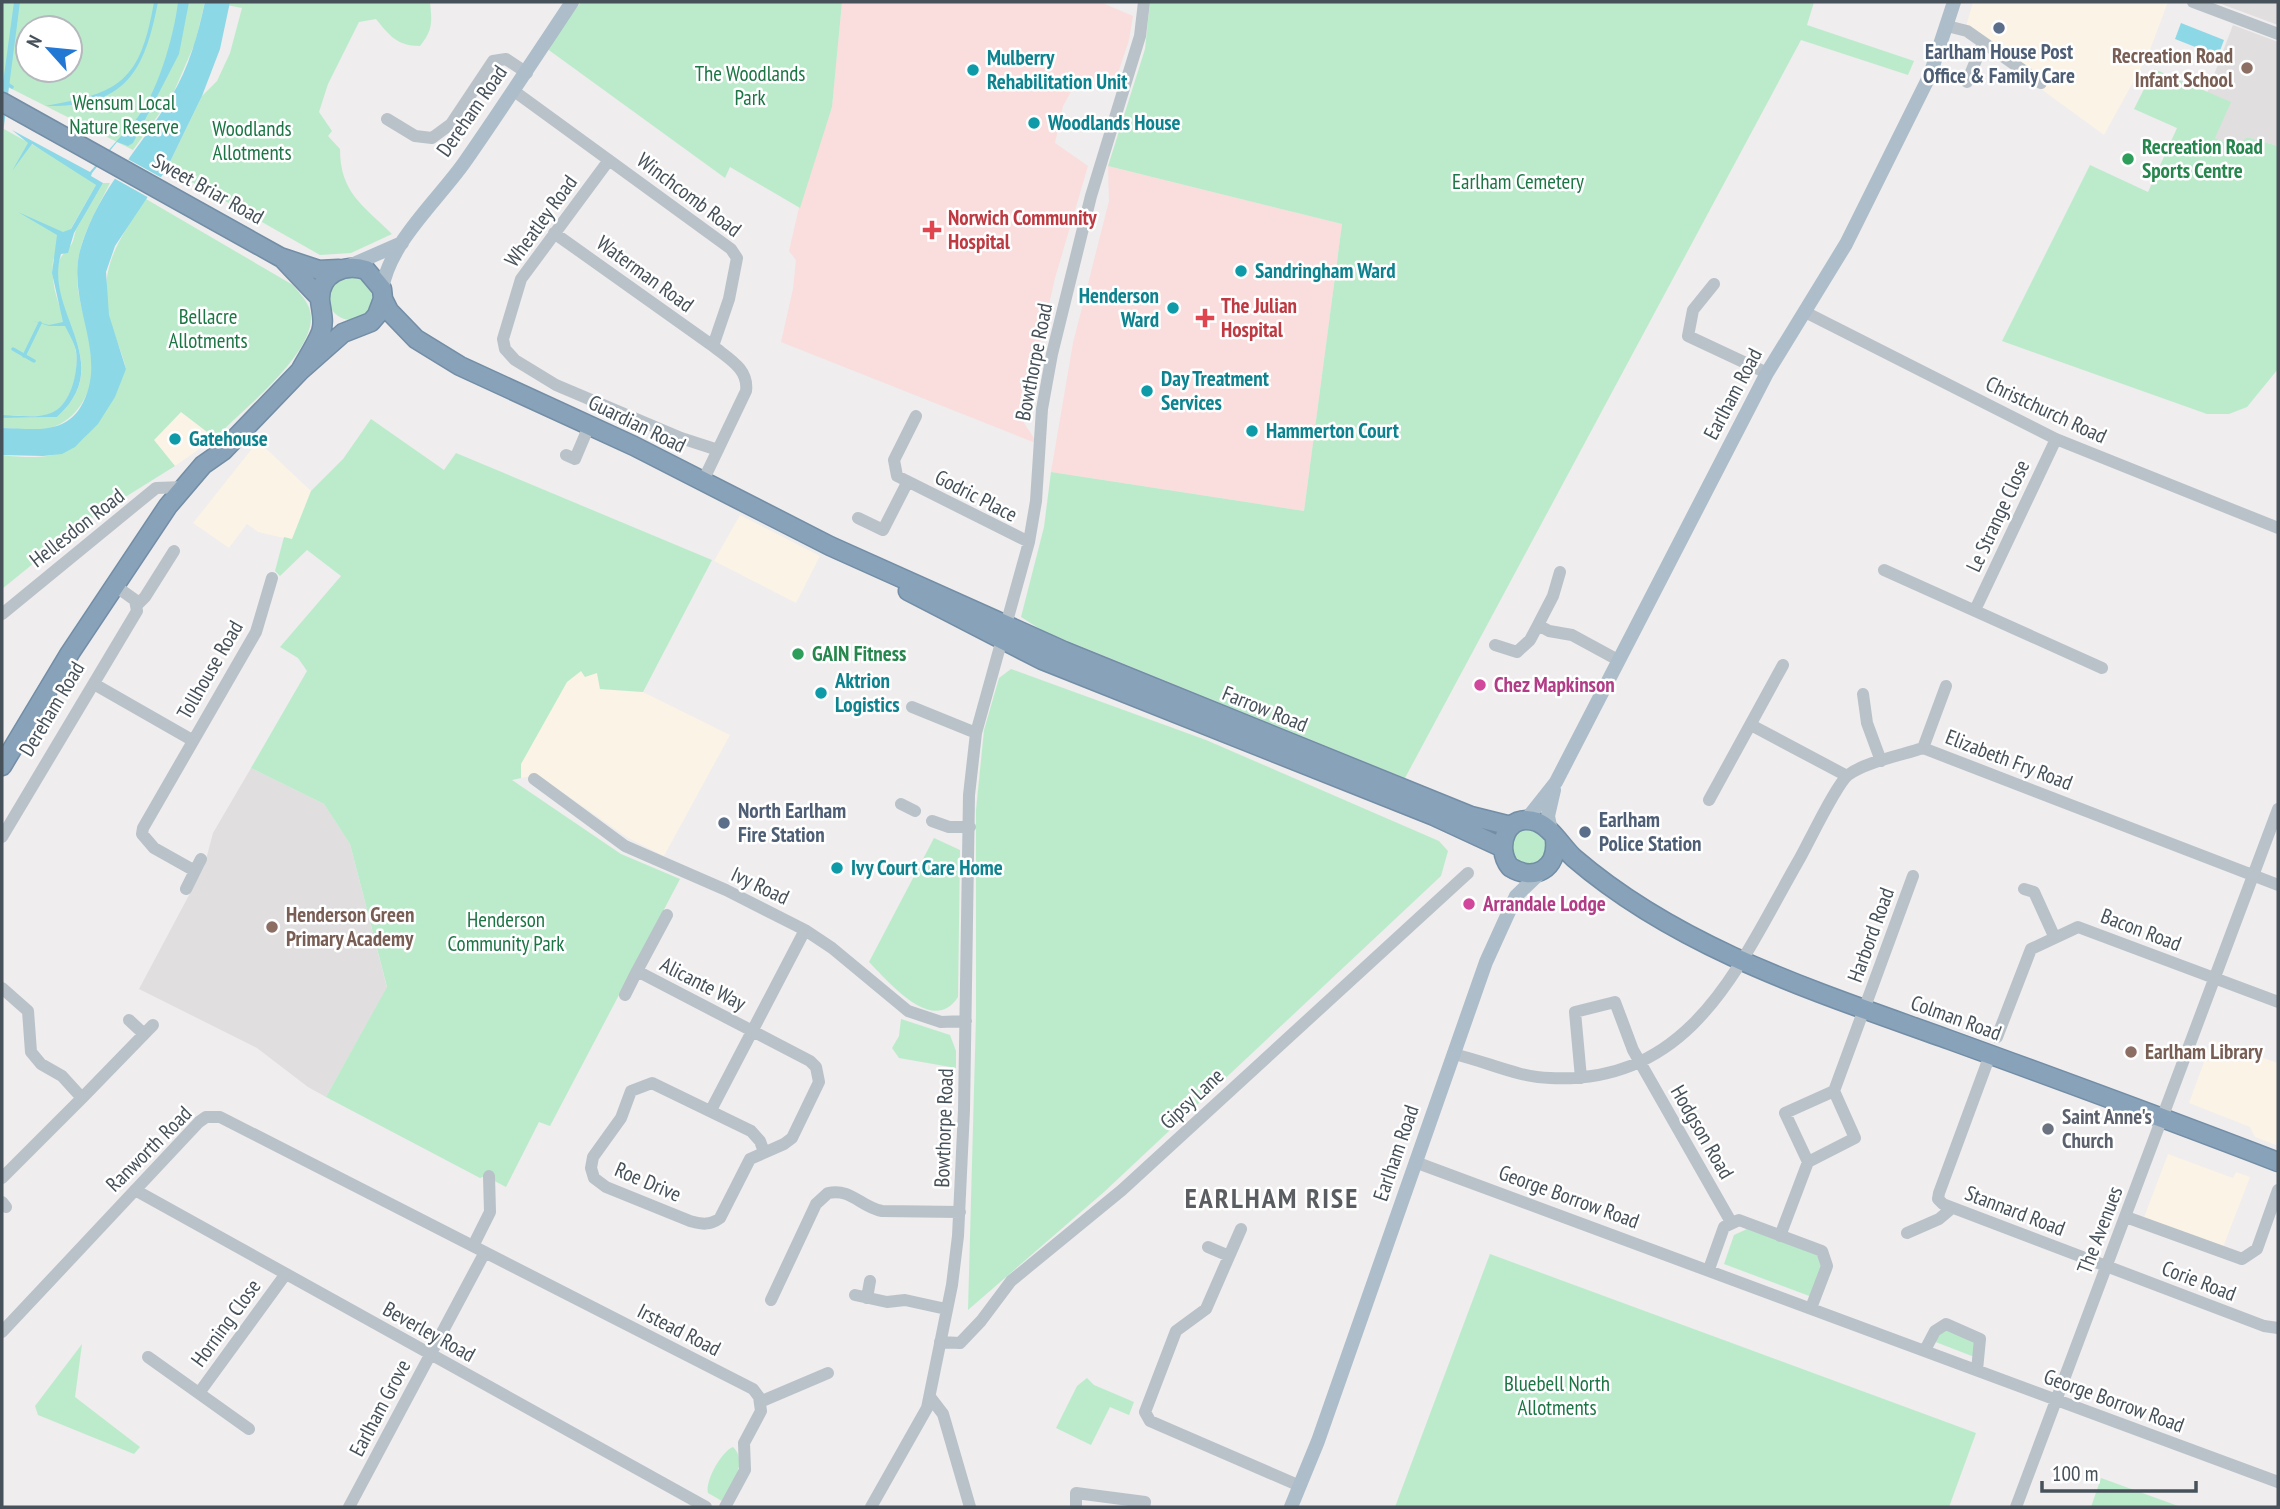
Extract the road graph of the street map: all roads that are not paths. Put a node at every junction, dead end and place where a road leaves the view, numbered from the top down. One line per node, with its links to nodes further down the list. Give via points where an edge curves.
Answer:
1 (572, 2): 8 (main road, Dereham Road)
2 (1144, 2): 42 (street, Bowthorpe Road, via 1140,36 1091,196 1046,383)
3 (1954, 2): 5 (main road, Earlham Road)
4 (2193, 2): 6 (street)
5 (1947, 26): 7 (street, via 1967,31); 22 (main road, Earlham Road, via 1930,75 1884,170)
6 (2278, 34)
7 (1983, 43): 9 (street); 10 (street)
8 (527, 72): 11 (main road, Dereham Road); 13 (street, via 506,59 493,61 452,124 432,138 415,136)
9 (1967, 82)
10 (2041, 83)
11 (514, 91): 14 (street, Winchcomb Road); 16 (main road, Dereham Road)
12 (2, 102): 17 (highway, Sweet Briar Road)
13 (387, 119)
14 (609, 160): 15 (street, Wheatley Road); 25 (street, Winchcomb Road, via 737,258)
15 (554, 233): 25 (street, Waterman Road); 26 (street, Wheatley Road, via 521,279 503,339)
16 (403, 242): 18 (main road, Dereham Road); 20 (main road, Dereham Road, via 384,279)
17 (280, 257): 18 (highway, Sweet Briar Road, via 319,270); 21 (highway, Sweet Briar Road)
18 (343, 268): 20 (highway, via 366,270); 21 (highway, Dereham Road, via 326,280)
19 (1714, 284): 28 (street, via 1693,310 1688,335)
20 (382, 294): 23 (highway, Dereham Road, via 377,315); 24 (highway, Guardian Road)
21 (321, 303): 23 (highway, via 331,321); 27 (highway, Dereham Road, via 321,333)
22 (1805, 312): 28 (main road, Earlham Road); 31 (street, Christchurch Road)
23 (356, 328): 24 (highway, Guardian Road, via 381,325); 27 (highway, Dereham Road)
24 (416, 340): 30 (highway, Guardian Road)
25 (713, 346): 32 (street, via 747,379 746,391)
26 (505, 349): 32 (street, Guardian Road, via 556,385)
27 (300, 371): 33 (highway, Dereham Road)
28 (1767, 373): 54 (main road, Earlham Road)
29 (916, 416): 36 (street, Godric Place, via 894,460 897,476)
30 (589, 426): 34 (street); 35 (highway, Guardian Road)
31 (2056, 439): 41 (street, Christchurch Road); 49 (street, Le Strange Close)
32 (718, 450): 35 (street)
33 (223, 451): 37 (highway, Dereham Road, via 203,465); 47 (highway, Dereham Road, via 212,473)
34 (576, 459)
35 (703, 481): 52 (highway, Guardian Road)
36 (907, 483): 40 (street, Godric Place, via 883,530); 42 (street, Godric Place)
37 (184, 488): 38 (street, Hellesdon Road, via 162,485); 39 (highway, Dereham Road)
38 (144, 499): 39 (street, Hellesdon Road); 50 (street, Hellesdon Road)
39 (168, 506): 47 (highway, Dereham Road)
40 (858, 518)
41 (2278, 528)
42 (1029, 542): 52 (street, Bowthorpe Road)
43 (174, 551): 48 (street, Dereham Road)
44 (1884, 570): 49 (street)
45 (1560, 572): 51 (street)
46 (272, 578): 63 (street, Tollhouse Road, via 258,629)
47 (118, 579): 48 (street); 66 (highway, Dereham Road)
48 (138, 604): 57 (street, Dereham Road)
49 (1975, 610): 56 (street)
50 (2, 614)
51 (1538, 625): 53 (street, via 1517,652); 54 (street, via 1572,635)
52 (1004, 633): 62 (street, Bowthorpe Road); 75 (highway, Farrow Road, via 1471,816); 79 (highway, Farrow Road, via 1166,711 1434,816)
53 (1495, 645)
54 (1618, 660): 69 (main road, Earlham Road)
55 (1783, 665): 61 (street)
56 (2102, 668)
57 (94, 684): 63 (street, Tollhouse Road); 78 (street, Dereham Road)
58 (1946, 686): 64 (street)
59 (1863, 694): 65 (street, via 1867,723)
60 (912, 707): 62 (street)
61 (1751, 725): 67 (street); 70 (street)
62 (976, 733): 76 (street, Bowthorpe Road)
63 (192, 740): 87 (street, Tollhouse Road, via 142,834 154,848 198,865)
64 (1923, 748): 65 (street, Elizabeth Fry Road); 84 (street, Elizabeth Fry Road)
65 (1881, 761): 67 (street, Elizabeth Fry Road)
66 (2, 766)
67 (1847, 776): 93 (street)
68 (534, 779): 91 (street, Ivy Road, via 625,845)
69 (1556, 782): 75 (main road, Earlham Road); 77 (main road, Earlham Road, via 1548,816)
70 (1709, 800)
71 (901, 804): 73 (street)
72 (2278, 809): 84 (street, The Avenues)
73 (915, 811)
74 (933, 821): 76 (street)
75 (1519, 823): 77 (highway, Colman Road); 79 (highway)
76 (970, 827): 101 (street, Bowthorpe Road)
77 (1553, 835): 81 (highway, via 1554,859); 88 (highway, Colman Road, via 1593,873)
78 (2, 837)
79 (1501, 847): 80 (highway)
80 (1510, 867): 81 (highway, Colman Road, via 1520,873); 89 (main road, Earlham Road, via 1514,879)
81 (1545, 869): 88 (highway, Colman Road, via 1567,869); 89 (main road, Earlham Road, via 1516,896)
82 (1468, 873): 140 (street, Gipsy Lane, via 1122,1190 1011,1281 960,1343)
83 (1913, 876): 99 (street, Harbord Road)
84 (2254, 876): 85 (street, Elizabeth Fry Road); 95 (street, The Avenues)
85 (2278, 885)
86 (2033, 887): 92 (street)
87 (186, 889)
88 (1628, 896): 93 (highway, Colman Road)
89 (1506, 914): 104 (main road, Earlham Road)
90 (667, 915): 94 (street, Alicante Way)
91 (805, 930): 101 (street, Ivy Road, via 908,1011 941,1022); 102 (street)
92 (2054, 936): 95 (street, Bacon Road, via 2078,927); 103 (street, Bacon Road, via 2031,949)
93 (1741, 962): 99 (highway, Colman Road); 106 (street, via 1716,1001 1689,1031)
94 (637, 971): 97 (street, Alicante Way); 102 (street, Alicante Way)
95 (2214, 978): 98 (street, Bacon Road); 111 (street, The Avenues)
96 (2, 988): 109 (street, via 28,1012 28,1045 35,1059 62,1076)
97 (625, 995)
98 (2278, 1002)
99 (1864, 1008): 105 (highway, Colman Road); 108 (street, Harbord Road)
100 (129, 1020): 109 (street, via 149,1030)
101 (967, 1021): 121 (street, Bowthorpe Road)
102 (752, 1031): 110 (street); 112 (street, Alicante Way, via 810,1061 818,1075 817,1090 792,1138)
103 (1997, 1037)
104 (1453, 1054): 107 (street, via 1522,1074); 113 (main road, Earlham Road)
105 (1990, 1055): 111 (highway, Colman Road); 120 (street, Stannard Road, via 1939,1193 1938,1199)
106 (1639, 1062): 107 (street); 107 (street, Hodgson Road, via 1615,1002 1575,1012); 123 (street, Hodgson Road)
107 (1581, 1077)
108 (1834, 1091): 114 (street, via 1855,1138); 114 (street, via 1785,1112)
109 (82, 1098): 117 (street)
110 (711, 1110): 112 (street, Roe Drive, via 751,1131); 112 (street, Roe Drive, via 652,1083 639,1086 627,1097 621,1118 593,1157 594,1178 606,1187 704,1225 720,1218 750,1159)
111 (2163, 1119): 115 (highway, Colman Road); 122 (street, The Avenues)
112 (764, 1152)
113 (1415, 1162): 132 (street, George Borrow Road); 154 (main road, Earlham Road)
114 (1808, 1162): 126 (street)
115 (2278, 1162)
116 (489, 1176): 127 (street, via 490,1212)
117 (2, 1178)
118 (135, 1190): 127 (street, Ranworth Road, via 199,1122 214,1115); 133 (street, Beverley Road); 139 (street, Ranworth Road)
119 (2278, 1190): 122 (street, via 2257,1249 2242,1259)
120 (1952, 1208): 125 (street); 131 (street, Stannard Road)
121 (960, 1212): 135 (street, via 882,1211 850,1193 828,1193 816,1204 789,1276); 137 (street, Bowthorpe Road)
122 (2126, 1217): 131 (street, The Avenues)
123 (1731, 1222): 126 (street, via 1739,1220); 132 (street, via 1724,1227)
124 (1241, 1229): 130 (street)
125 (1908, 1233)
126 (1780, 1236): 136 (street, via 1822,1251 1826,1258)
127 (473, 1246): 129 (street, Irstead Road)
128 (1208, 1247): 130 (street)
129 (485, 1252): 142 (street, Earlham Grove); 149 (street, Irstead Road, via 746,1385)
130 (1229, 1256): 154 (street, via 1206,1309 1176,1331 1145,1412 1150,1420)
131 (2106, 1266): 138 (street, Corie Road); 148 (street, The Avenues)
132 (1709, 1269): 136 (street, George Borrow Road)
133 (285, 1275): 142 (street, Beverley Road); 146 (street, Horning Close)
134 (870, 1282): 137 (street, via 861,1296)
135 (771, 1300)
136 (1811, 1308): 141 (street, George Borrow Road)
137 (946, 1309): 140 (street, Bowthorpe Road)
138 (2278, 1328)
139 (2, 1332)
140 (940, 1342): 147 (street, Bowthorpe Road)
141 (1925, 1350): 144 (street, George Borrow Road); 144 (street, via 1941,1326 1956,1328 1980,1339)
142 (430, 1354): 155 (street, Earlham Grove); 156 (street, Beverley Road)
143 (148, 1357): 146 (street, Horning Close)
144 (1977, 1370): 148 (street, George Borrow Road)
145 (828, 1373): 149 (street)
146 (199, 1393): 152 (street, Horning Close)
147 (930, 1398): 150 (street, Bowthorpe Road); 151 (street, via 938,1404)
148 (2056, 1400): 153 (street, George Borrow Road); 163 (street, The Avenues)
149 (760, 1402): 157 (street, via 758,1418 744,1443 745,1470)
150 (924, 1416): 151 (street); 158 (street, Bowthorpe Road)
151 (946, 1424): 159 (street)
152 (249, 1429)
153 (2278, 1482)
154 (1300, 1486): 162 (main road, Earlham Road)
155 (349, 1507)
156 (706, 1507)
157 (724, 1507)
158 (871, 1507)
159 (970, 1507)
160 (1076, 1507): 161 (street, via 1076,1493 1145,1502)
161 (1144, 1507)
162 (1291, 1507)
163 (2016, 1507)

